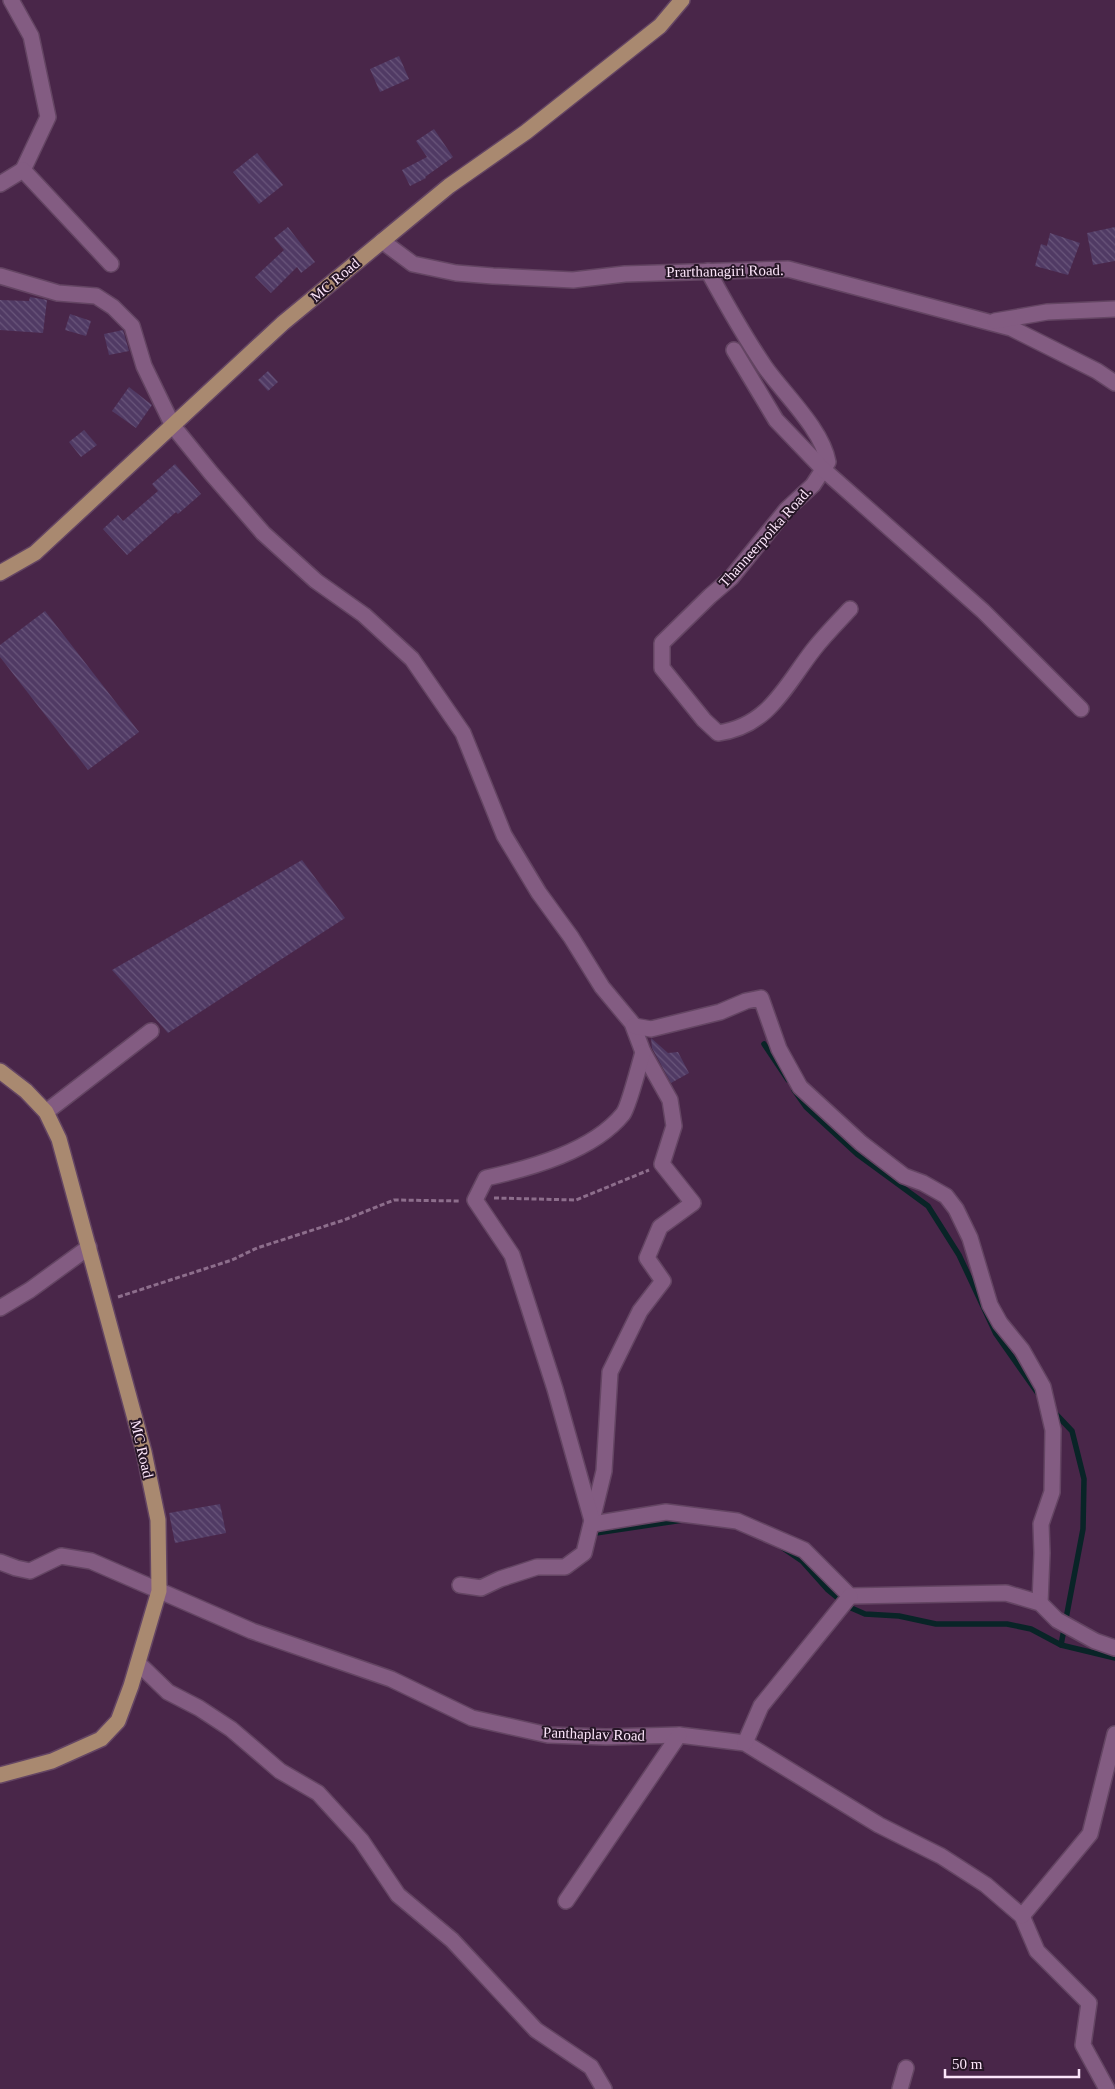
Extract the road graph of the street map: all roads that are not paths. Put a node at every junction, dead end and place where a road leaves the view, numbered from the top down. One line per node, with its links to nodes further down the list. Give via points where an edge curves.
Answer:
1 (11, 0): 3 (street, via 31,36 48,117)
2 (682, 0): 5 (main road, MC Road, via 653,32 526,132 449,186)
3 (23, 170): 4 (street); 6 (street)
4 (0, 184)
5 (382, 241): 7 (street, Prarthanagiri Road., via 413,264 456,273 573,280 625,274); 13 (main road, MC Road, via 283,323)
6 (111, 264)
7 (708, 271): 10 (street, Prarthanagiri Road., via 788,269); 14 (street, via 766,368 807,421 826,452 828,462)
8 (0, 276): 13 (street, via 58,293 96,296 114,307 132,326 144,366)
9 (1115, 308): 10 (street, via 1047,312)
10 (989, 322): 12 (street, Prarthanagiri Road., via 1011,328)
11 (734, 350): 14 (street, via 776,420)
12 (1115, 383)
13 (173, 426): 15 (main road, MC Road, via 35,553); 18 (street, via 263,533 316,580 364,615 412,659 463,733 504,835 602,987)
14 (824, 470): 16 (street, Thanneerpoika Road., via 787,509 731,578 662,643 662,668 718,733 733,731 756,720 784,691); 17 (street, via 982,611)
15 (0, 573)
16 (850, 608)
17 (1081, 709)
18 (634, 1026): 20 (street); 30 (street, via 651,1029 761,998 778,1049 800,1087 904,1176 946,1196 956,1209 970,1238 990,1305 1022,1350 1043,1388 1053,1430 1052,1492 1041,1524)
19 (151, 1031): 22 (street)
20 (643, 1052): 25 (street, via 670,1100 674,1126 662,1164 693,1202 660,1227 647,1258 663,1281 640,1311 610,1372 604,1471); 25 (street, via 625,1112 598,1137 554,1158 486,1178 475,1200 512,1255 555,1389)
21 (0, 1071): 22 (main road, MC Road)
22 (46, 1112): 23 (main road, MC Road, via 59,1140)
23 (89, 1248): 24 (street); 28 (main road, MC Road, via 144,1452 158,1520)
24 (0, 1308)
25 (592, 1524): 27 (street, via 584,1553 565,1567 537,1567 481,1588); 29 (street, via 666,1512 737,1521 804,1550)
26 (0, 1562): 28 (street, Panthaplav Road, via 30,1570 61,1556 91,1561)
27 (460, 1584)
28 (159, 1591): 32 (main road, MC Road); 34 (street, Panthaplav Road, via 252,1631 391,1679 472,1718 548,1735)
29 (850, 1596): 30 (street, via 1006,1593); 35 (street, via 761,1706)
30 (1040, 1603): 31 (street, via 1057,1620)
31 (1115, 1648)
32 (138, 1663): 36 (main road, MC Road, via 118,1721 101,1739 52,1761); 40 (street, via 168,1692 232,1729 280,1770 318,1793 361,1840 398,1895 452,1940 536,2030 591,2068)
33 (1115, 1734): 38 (street, via 1090,1834)
34 (679, 1735): 35 (street, Panthaplav Road); 37 (street)
35 (745, 1743): 38 (street, via 879,1825 941,1856 986,1885)
36 (0, 1776)
37 (566, 1901)
38 (1022, 1916): 42 (street, via 1037,1951 1089,2003 1083,2045)
39 (906, 2068): 41 (street)
40 (604, 2089)
41 (900, 2089)
42 (1107, 2089)

